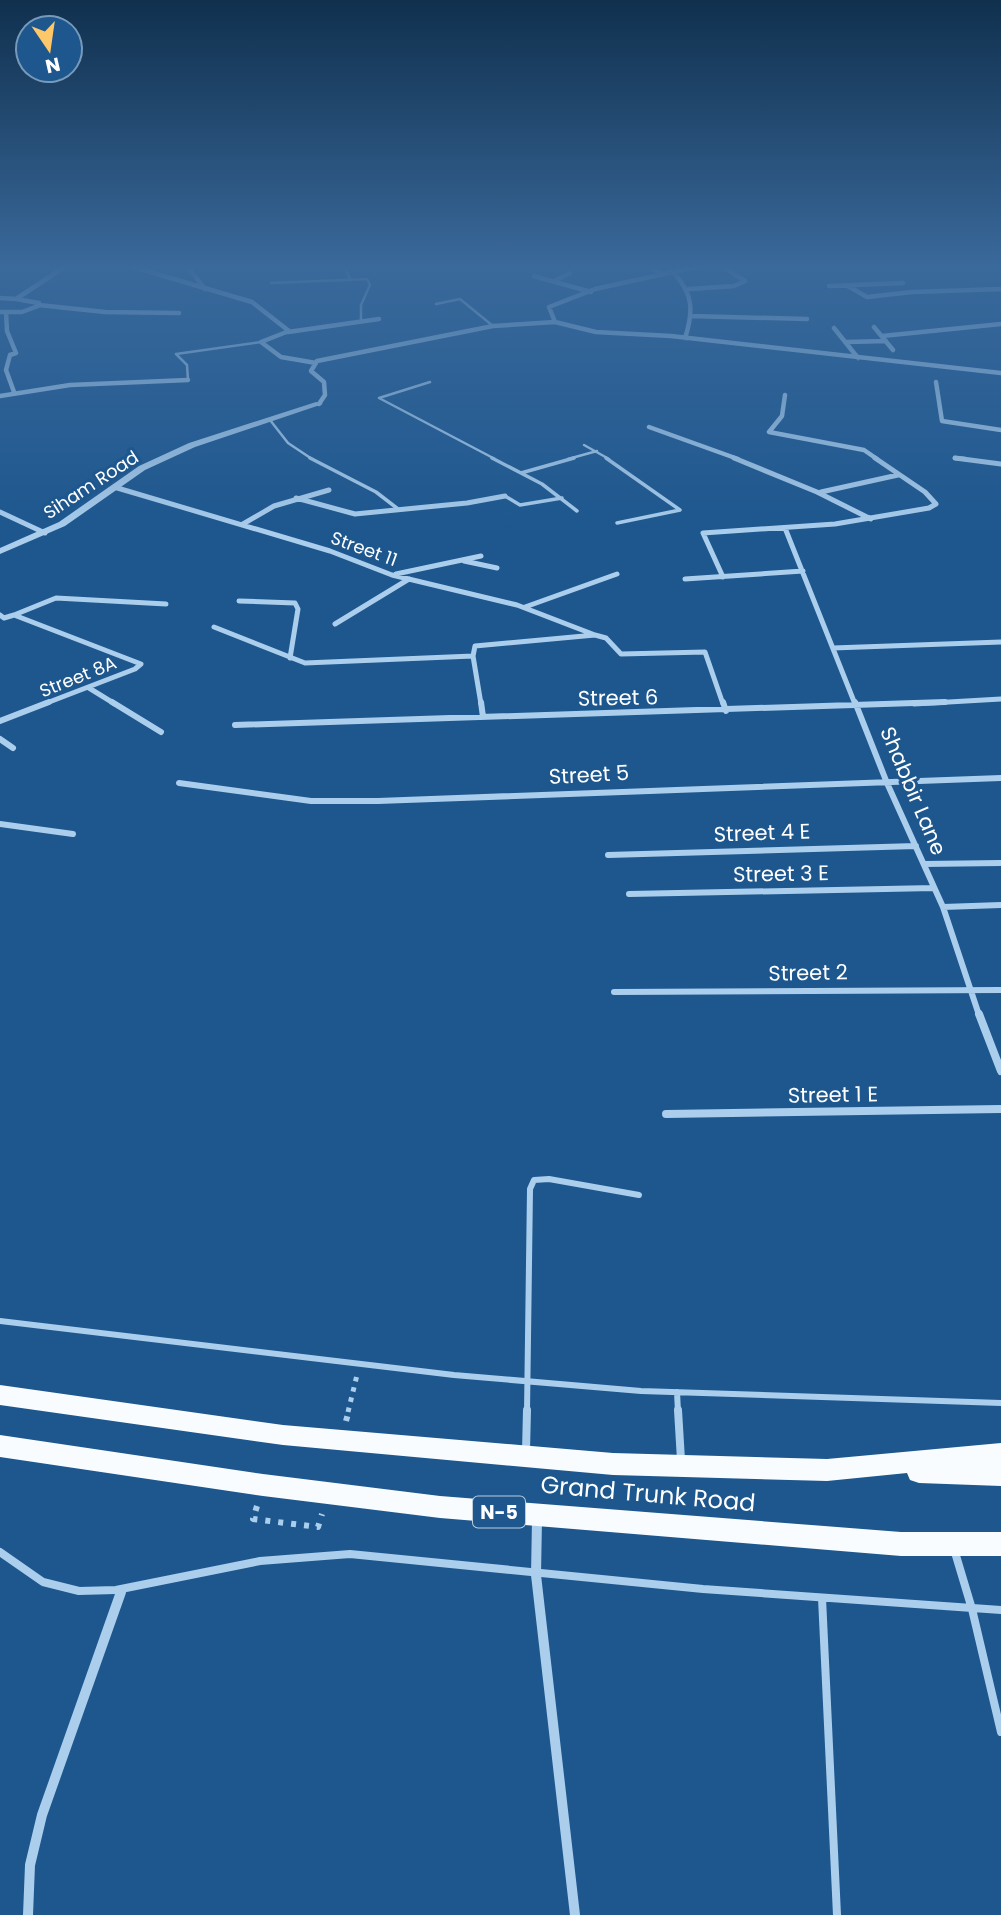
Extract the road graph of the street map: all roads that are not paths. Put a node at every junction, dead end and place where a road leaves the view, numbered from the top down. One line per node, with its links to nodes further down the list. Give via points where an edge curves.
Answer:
1 (10, 355): 13 (street, via 6,370)
2 (177, 355): 10 (lane, via 187,365)
3 (279, 355): 8 (street)
4 (353, 355): 8 (street)
5 (835, 355): 7 (street)
6 (856, 355): 7 (street)
7 (858, 358): 9 (street)
8 (316, 363): 16 (street, via 311,371 324,382 325,395)
9 (1001, 373)
10 (188, 380): 13 (street)
11 (430, 382): 24 (lane, via 379,398)
12 (936, 382): 19 (street, via 942,421)
13 (13, 392): 15 (street)
14 (785, 395): 25 (street, via 782,416 769,432 856,447)
15 (0, 396)
16 (319, 404): 17 (street, Siham Road)
17 (270, 419): 26 (street, Siham Road, via 192,445); 32 (lane, via 288,442)
18 (649, 427): 28 (street)
19 (1001, 430)
20 (584, 445): 21 (lane)
21 (597, 451): 24 (lane); 36 (lane, via 680,510)
22 (955, 458): 23 (street)
23 (1001, 464)
24 (521, 473): 31 (lane)
25 (898, 475): 28 (street); 35 (street, via 936,504)
26 (114, 487): 37 (street, Street 11); 39 (street, Siham Road)
27 (329, 490): 30 (street)
28 (820, 492): 35 (street)
29 (505, 496): 31 (lane, via 520,505); 32 (street)
30 (296, 498): 32 (street, via 355,514); 37 (street, via 271,505)
31 (562, 498): 33 (lane)
32 (398, 509)
33 (577, 511)
34 (0, 512): 39 (street)
35 (872, 519): 38 (street)
36 (617, 523)
37 (243, 524): 46 (street, Street 11)
38 (785, 528): 44 (street, Shabbir Lane); 47 (street, via 703,533)
39 (45, 533): 40 (street, Siham Road)
40 (0, 551)
41 (481, 556): 42 (street)
42 (461, 560): 43 (street); 46 (street)
43 (497, 568)
44 (803, 571): 47 (street); 59 (street, Shabbir Lane)
45 (617, 574): 52 (street)
46 (392, 575): 48 (street, Street 11)
47 (723, 577): 49 (street)
48 (409, 579): 52 (street, Street 11); 55 (street)
49 (685, 579)
50 (239, 601): 61 (street, via 295,603 298,609)
51 (166, 604): 54 (street, via 55,598)
52 (524, 607): 57 (street, Street 11)
53 (0, 615): 54 (street, Street 8A)
54 (14, 615): 62 (street, Street 8A, via 141,664)
55 (335, 624)
56 (214, 626): 61 (street)
57 (596, 635): 60 (street, via 479,643); 65 (street, Street 11, via 606,638 621,654 705,652)
58 (1001, 642): 59 (street)
59 (833, 648): 64 (street, Shabbir Lane)
60 (473, 656): 61 (street, via 305,663); 66 (street)
61 (290, 657)
62 (89, 688): 67 (street, Street 8A); 69 (street)
63 (1001, 699): 64 (street, Street 6)
64 (859, 707): 65 (street, Street 6); 74 (street, Shabbir Lane)
65 (726, 711): 66 (street, Street 6)
66 (484, 717): 68 (street, Street 6)
67 (0, 721)
68 (235, 725)
69 (161, 732)
70 (0, 739): 71 (street)
71 (13, 748)
72 (1001, 778): 74 (street, Street 5)
73 (179, 783): 74 (street, Street 5, via 311,801 378,801)
74 (887, 783): 77 (street, Shabbir Lane)
75 (0, 824): 76 (street)
76 (73, 834)
77 (916, 846): 78 (street, Street 4 E); 80 (street, Shabbir Lane)
78 (608, 855)
79 (1001, 863): 80 (street)
80 (924, 864): 81 (street, Shabbir Lane)
81 (934, 888): 82 (street, Street 3 E); 84 (street, Shabbir Lane)
82 (629, 894)
83 (1001, 905): 84 (street)
84 (943, 907): 85 (street, Shabbir Lane)
85 (969, 989): 86 (street, Street 2); 87 (street, Street 2); 88 (street, Shabbir Lane)
86 (1001, 990)
87 (614, 992)
88 (1001, 1071)
89 (1001, 1109): 90 (street, Street 1 E)
90 (666, 1114)
91 (639, 1195): 93 (lane, via 534,1180 530,1189)
92 (0, 1321): 93 (lane)
93 (527, 1381): 94 (lane); 99 (lane)
94 (677, 1392): 96 (lane); 100 (lane)
95 (0, 1395): 99 (highway, Grand Trunk Road, via 283,1435)
96 (1001, 1403)
97 (0, 1446): 103 (highway, Grand Trunk Road / N-5, via 263,1485)
98 (1001, 1454): 101 (highway, Grand Trunk Road)
99 (525, 1458): 100 (highway, Grand Trunk Road)
100 (682, 1466): 101 (highway, Grand Trunk Road)
101 (827, 1470): 102 (highway)
102 (1001, 1475)
103 (537, 1515): 104 (highway, Grand Trunk Road / N-5, via 901,1544); 107 (street)
104 (952, 1544): 105 (highway, Grand Trunk Road / N-5); 110 (lane)
105 (1001, 1544)
106 (0, 1552): 108 (lane, via 57,1587)
107 (536, 1575): 108 (lane, via 350,1554 305,1555 202,1571); 109 (lane); 114 (street)
108 (121, 1591): 113 (street, via 63,1751 34,1848 26,1889)
109 (822, 1598): 110 (lane); 115 (lane)
110 (972, 1609): 111 (lane); 112 (lane)
111 (1001, 1610)
112 (1001, 1732)
113 (27, 1915)
114 (575, 1915)
115 (838, 1915)

